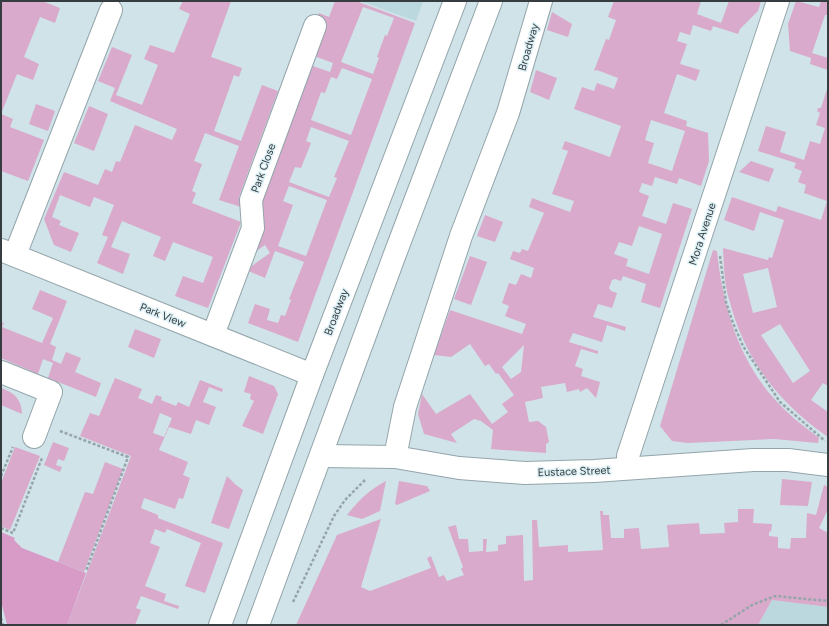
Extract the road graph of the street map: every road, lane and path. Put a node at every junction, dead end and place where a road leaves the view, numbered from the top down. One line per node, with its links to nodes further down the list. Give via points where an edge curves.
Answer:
1 (455, 1): 11 (main road, Broadway)
2 (491, 1): 15 (main road)
3 (541, 1): 16 (main road, Broadway, via 508,113 461,236 410,393)
4 (778, 1): 7 (main road, Mora Avenue)
5 (112, 10): 8 (main road, Park View)
6 (316, 26): 9 (main road, Park Close, via 251,200 253,228)
7 (702, 235): 14 (path, via 718,242 726,302 743,346 760,375 780,402); 18 (main road, Mora Avenue, via 628,456)
8 (8, 252): 9 (main road, Park View)
9 (213, 335): 11 (main road, Park View)
10 (1, 372): 13 (main road, via 51,392)
11 (312, 375): 26 (main road, Broadway)
12 (54, 429): 21 (path, via 128,457)
13 (31, 444): 19 (path); 20 (path, via 13,533)
14 (828, 444)
15 (321, 456): 16 (main road, Eustace Street); 27 (main road)
16 (395, 457): 18 (main road, Eustace Street, via 458,468 525,473); 23 (path, via 373,471 345,500 334,516)
17 (828, 465): 18 (main road, Eustace Street, via 809,461 753,460)
18 (629, 468)
19 (1, 476)
20 (1, 528)
21 (86, 571)
22 (828, 601): 28 (path, via 775,596 752,606)
23 (292, 604)
24 (1, 618): 25 (path)
25 (3, 625)
26 (220, 625)
27 (258, 625)
28 (721, 625)

